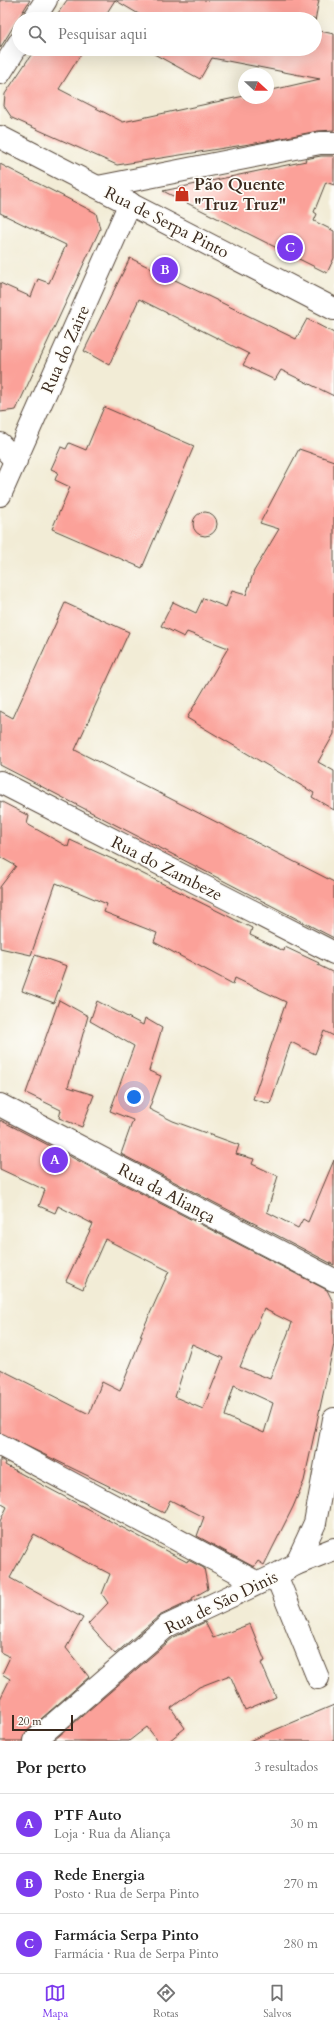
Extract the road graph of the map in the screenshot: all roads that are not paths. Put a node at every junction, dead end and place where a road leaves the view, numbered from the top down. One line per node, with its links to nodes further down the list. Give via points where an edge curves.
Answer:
1 (46, 0): 2 (street)
2 (38, 12)
3 (12, 54): 4 (street)
4 (0, 73)
5 (0, 136): 7 (street, Rua de Serpa Pinto)
6 (334, 143): 7 (street)
7 (98, 187): 8 (street, Rua de Serpa Pinto)
8 (130, 203): 9 (street, Rua de Serpa Pinto); 11 (street, Rua do Zaire)
9 (334, 309)
10 (0, 444): 11 (street)
11 (16, 461): 12 (street, Rua do Zaire)
12 (0, 495)
13 (0, 782): 14 (street, Rua do Zambeze)
14 (334, 953)
15 (0, 1105): 16 (street, Rua da Aliança)
16 (334, 1280)
17 (334, 1419): 20 (street, Rua de São Dinis, via 315,1523)
18 (0, 1445): 21 (street)
19 (334, 1549): 20 (street)
20 (296, 1564): 21 (street, Rua de São Dinis)
21 (267, 1579): 22 (street); 23 (street, Rua de São Dinis, via 167,1626)
22 (318, 1678)
23 (34, 1741)

